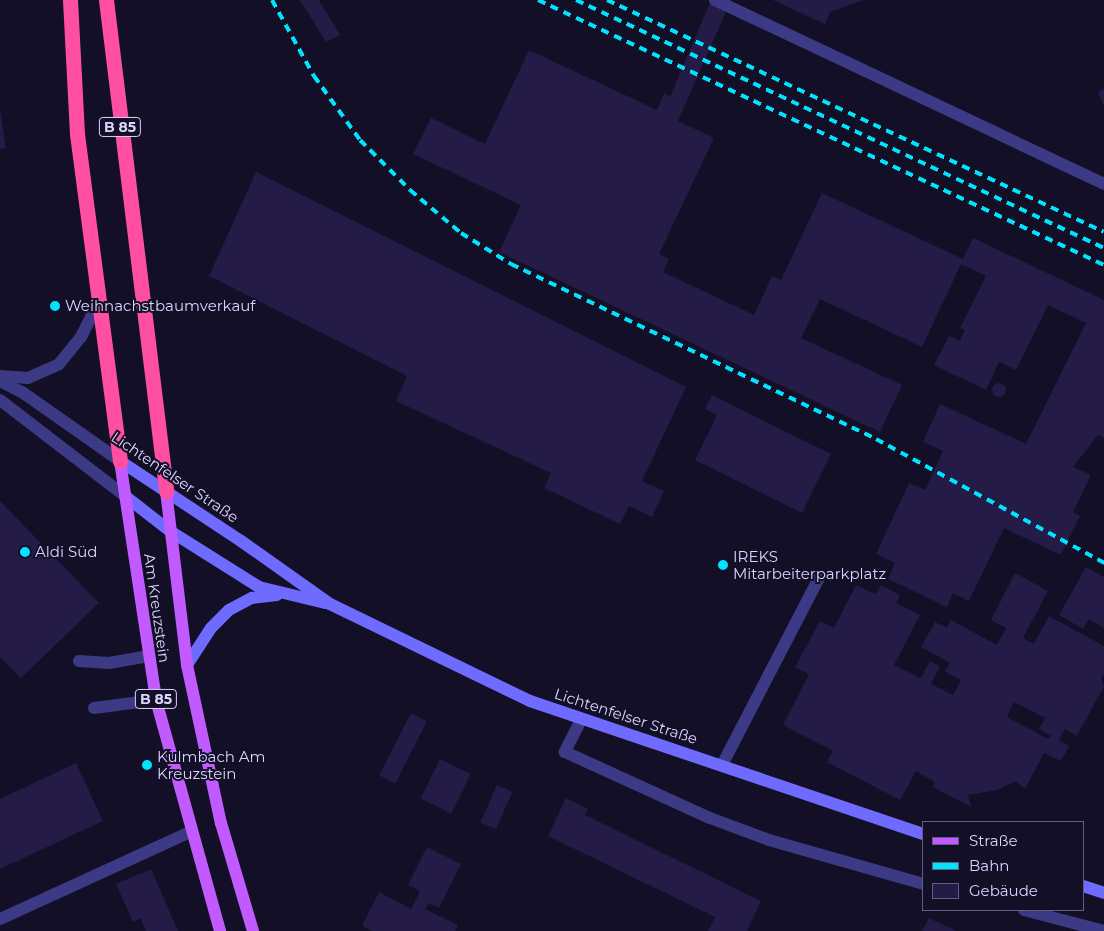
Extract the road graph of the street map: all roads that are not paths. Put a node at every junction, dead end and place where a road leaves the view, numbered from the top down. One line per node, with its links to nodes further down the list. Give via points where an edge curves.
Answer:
1 (70, 0): 5 (highway, B 85, via 77,134)
2 (106, 0): 10 (highway, B 85, via 134,253)
3 (714, 0): 4 (street)
4 (1104, 184)
5 (98, 301): 6 (street, via 81,337 59,364 28,378); 9 (highway, B 85)
6 (0, 376)
7 (0, 380): 9 (street, Lichtenfelser Straße)
8 (0, 400): 11 (street, Lichtenfelser Straße)
9 (120, 461): 10 (street, Lichtenfelser Straße); 11 (main road, Am Kreuzstein / B 85)
10 (166, 490): 12 (main road, Am Kreuzstein / B 85); 15 (street, Lichtenfelser Straße)
11 (125, 496): 12 (street, Lichtenfelser Straße); 16 (main road, Am Kreuzstein / B 85)
12 (170, 532): 14 (street, Lichtenfelser Straße, via 258,587); 18 (main road, Am Kreuzstein / B 85)
13 (820, 576): 22 (street)
14 (280, 594): 15 (street, Lichtenfelser Straße); 18 (street, via 252,598 229,610 211,628)
15 (330, 604): 21 (street, Lichtenfelser Straße, via 530,701)
16 (147, 656): 17 (street, via 109,663); 19 (main road, Am Kreuzstein / B 85)
17 (79, 661)
18 (188, 665): 32 (main road, Am Kreuzstein / B 85, via 220,823)
19 (156, 700): 20 (street); 23 (main road, Am Kreuzstein / B 85)
20 (94, 708)
21 (581, 720): 22 (street, Lichtenfelser Straße); 25 (street, via 565,752 710,818 760,837)
22 (722, 765): 24 (street, Lichtenfelser Straße)
23 (190, 832): 29 (street); 31 (main road, Am Kreuzstein / B 85)
24 (922, 834)
25 (922, 884)
26 (1084, 886): 27 (street)
27 (1104, 893)
28 (1028, 911): 30 (street)
29 (0, 919)
30 (1104, 930)
31 (220, 931)
32 (252, 931)

